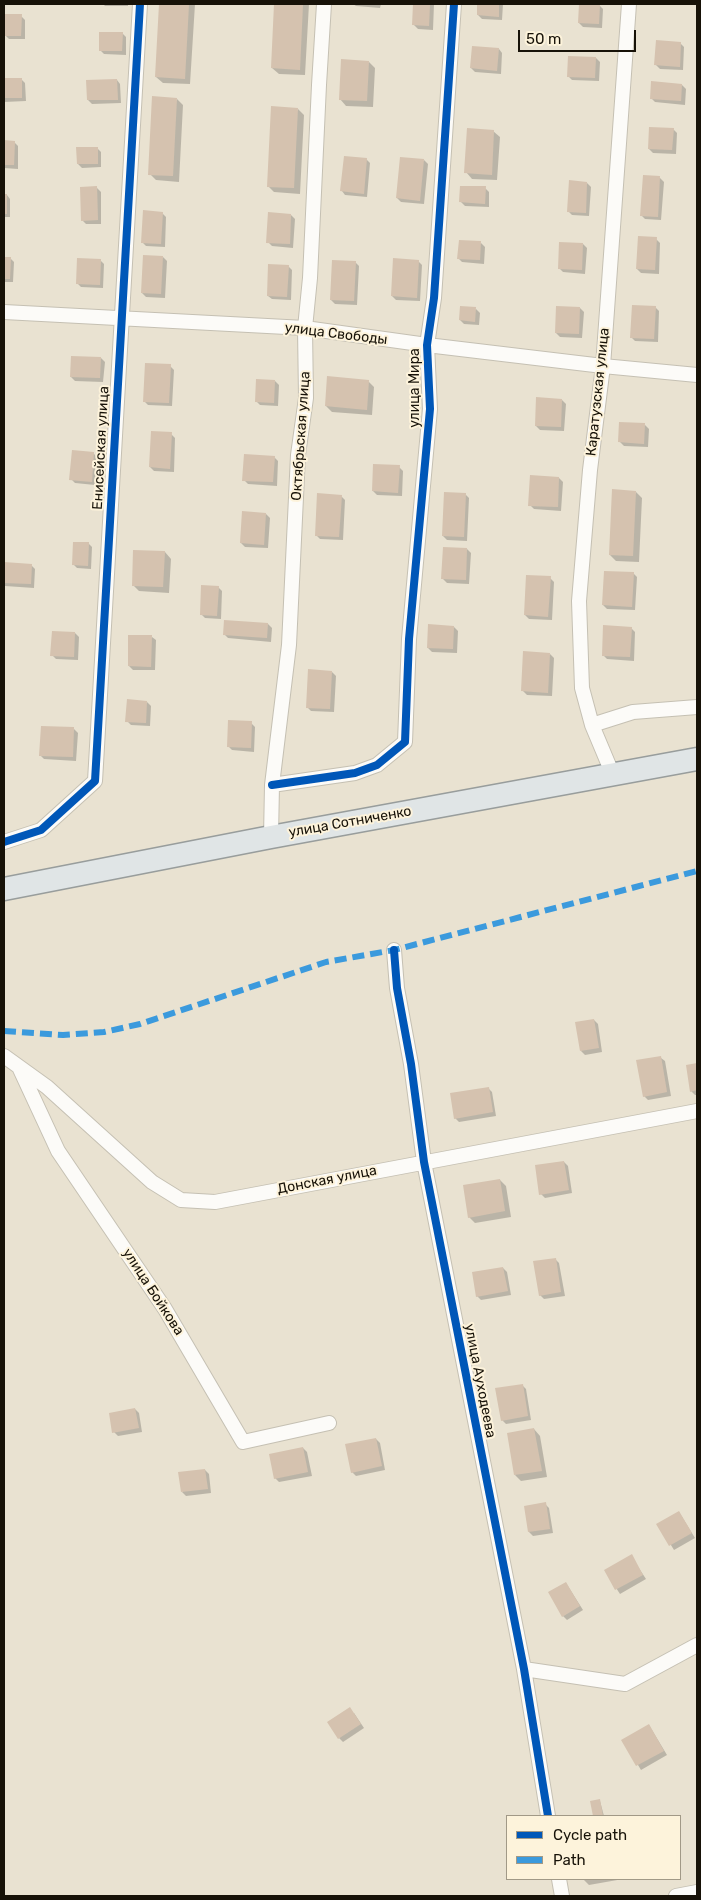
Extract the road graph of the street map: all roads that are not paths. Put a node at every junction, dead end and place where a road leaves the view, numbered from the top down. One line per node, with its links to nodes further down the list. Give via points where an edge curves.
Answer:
1 (140, 4): 6 (street, Енисейская улица)
2 (324, 4): 7 (street, Октябрьская улица)
3 (454, 4): 8 (street, улица Мира, via 434,298)
4 (629, 4): 9 (street, Каратузская улица)
5 (4, 312): 6 (street, улица Свободы)
6 (121, 318): 7 (street, улица Свободы); 17 (street, Енисейская улица, via 95,781 41,830)
7 (305, 328): 8 (street, улица Свободы); 15 (street, Октябрьская улица, via 306,398 298,455 288,645)
8 (427, 345): 9 (street, улица Свободы); 15 (street, улица Мира, via 430,409 409,639 405,742 378,765 356,772)
9 (603, 366): 10 (street, улица Свободы); 12 (street, Каратузская улица, via 579,601 582,688)
10 (697, 375)
11 (697, 707): 12 (street, via 633,712)
12 (592, 725): 14 (street, Каратузская улица)
13 (697, 759): 14 (main road, улица Сотниченко)
14 (613, 775): 16 (main road, улица Сотниченко)
15 (272, 785): 16 (street, Октябрьская улица)
16 (270, 837): 18 (main road, улица Сотниченко)
17 (4, 842)
18 (4, 889)
19 (394, 950): 23 (street, улица Ауходеева)
20 (4, 1056): 21 (street, Донская улица)
21 (18, 1066): 23 (street, Донская улица, via 47,1087 152,1182 180,1200 215,1202); 24 (street, улица Бойкова, via 58,1151 165,1309 243,1442)
22 (697, 1111): 23 (street, Донская улица)
23 (424, 1162): 26 (street, улица Ауходеева)
24 (329, 1423)
25 (697, 1645): 26 (street, via 625,1684)
26 (524, 1669): 27 (street, улица Ауходеева)
27 (548, 1815)
28 (559, 1880): 30 (street)
29 (697, 1892): 31 (street)
30 (562, 1896)
31 (676, 1896)

